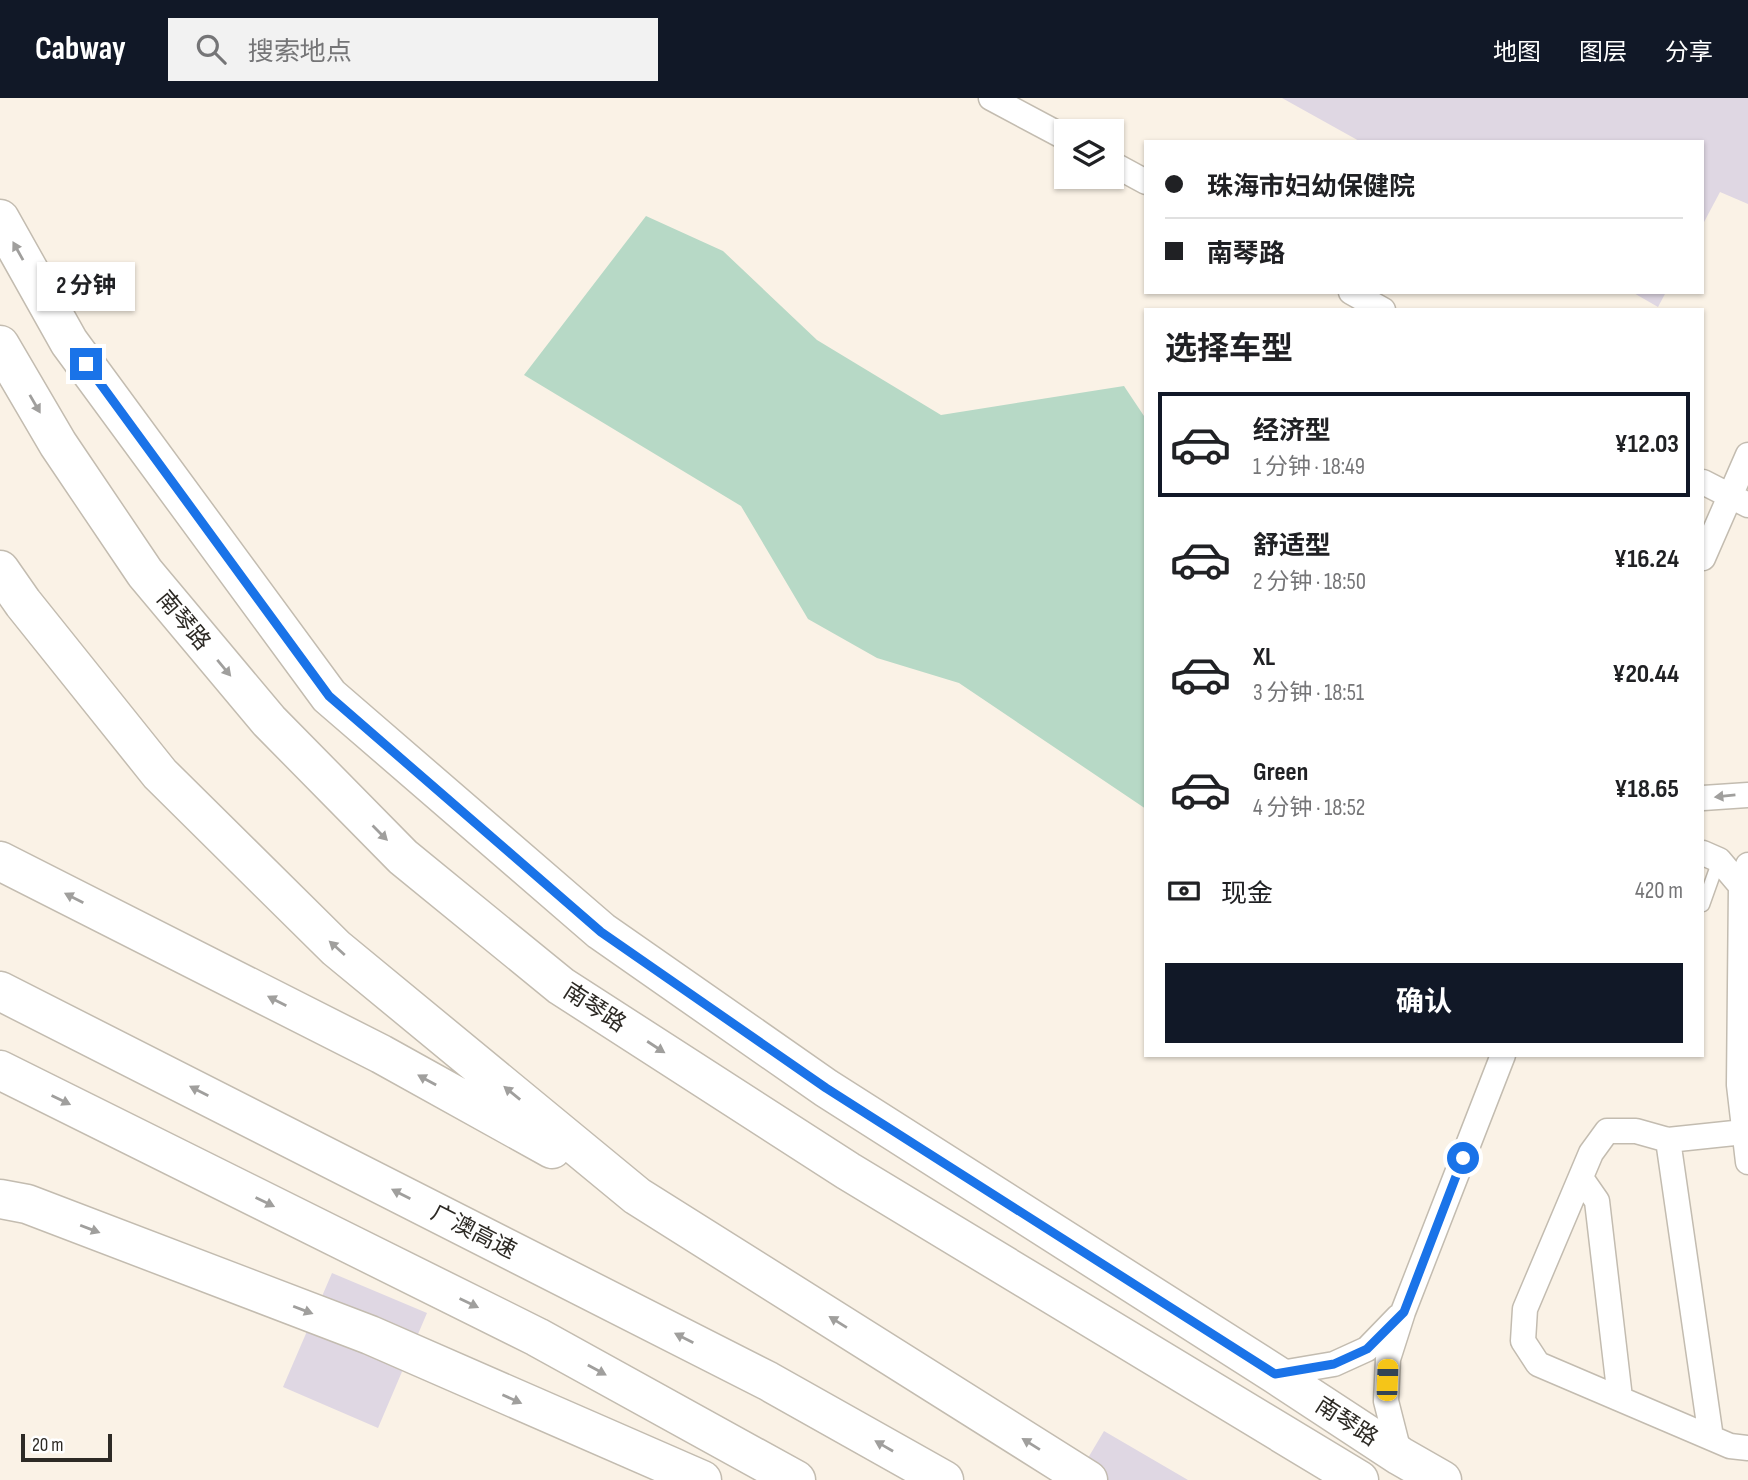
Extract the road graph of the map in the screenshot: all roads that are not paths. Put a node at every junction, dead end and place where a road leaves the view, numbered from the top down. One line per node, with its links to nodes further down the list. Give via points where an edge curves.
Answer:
1 (991, 98): 2 (street)
2 (1054, 132)
3 (1124, 170): 4 (street)
4 (1144, 181)
5 (0, 219): 30 (main road, 南琴路, one-way to 5, via 826,1088 601,932 329,696 69,342)
6 (1355, 294): 7 (street)
7 (1379, 308)
8 (0, 345): 39 (main road, 南琴路, one-way to 39, via 58,444 145,573 270,721 403,857 561,986 848,1171)
9 (1748, 455): 11 (street)
10 (1704, 483): 11 (street)
11 (1738, 500): 12 (street)
12 (1704, 556)
13 (0, 570): 27 (main road, one-way to 13, via 336,948 160,774)
14 (1748, 795): 15 (street, one-way to 15)
15 (1704, 798)
16 (1711, 857): 18 (street); 19 (lane)
17 (0, 861): 27 (main road, one-way to 17, via 381,1054)
18 (1745, 875): 23 (street, via 1739,1085)
19 (1704, 899)
20 (0, 990): 37 (main road, 广澳高速, one-way to 20, via 768,1381)
21 (1502, 1057): 29 (street)
22 (0, 1070): 36 (main road, one-way to 36, via 537,1337)
23 (1744, 1132): 24 (street); 25 (street)
24 (1668, 1140): 26 (street, via 1636,1131 1607,1131); 32 (street)
25 (1748, 1162)
26 (1581, 1178): 31 (street, via 1597,1201); 31 (street, via 1525,1309 1523,1341 1538,1364)
27 (637, 1196): 38 (main road, one-way to 27)
28 (9, 1197): 35 (main road, one-way to 35, via 370,1335)
29 (1404, 1312): 30 (street, via 1367,1349 1334,1364); 34 (street, via 1388,1359 1386,1401)
30 (1275, 1374): 34 (main road, 南琴路)
31 (1620, 1398): 32 (street)
32 (1711, 1438): 33 (street)
33 (1748, 1448)
34 (1400, 1456): 40 (main road, 南琴路)
35 (702, 1480)
36 (796, 1480)
37 (944, 1480)
38 (1088, 1480)
39 (1359, 1480)
40 (1442, 1480)

